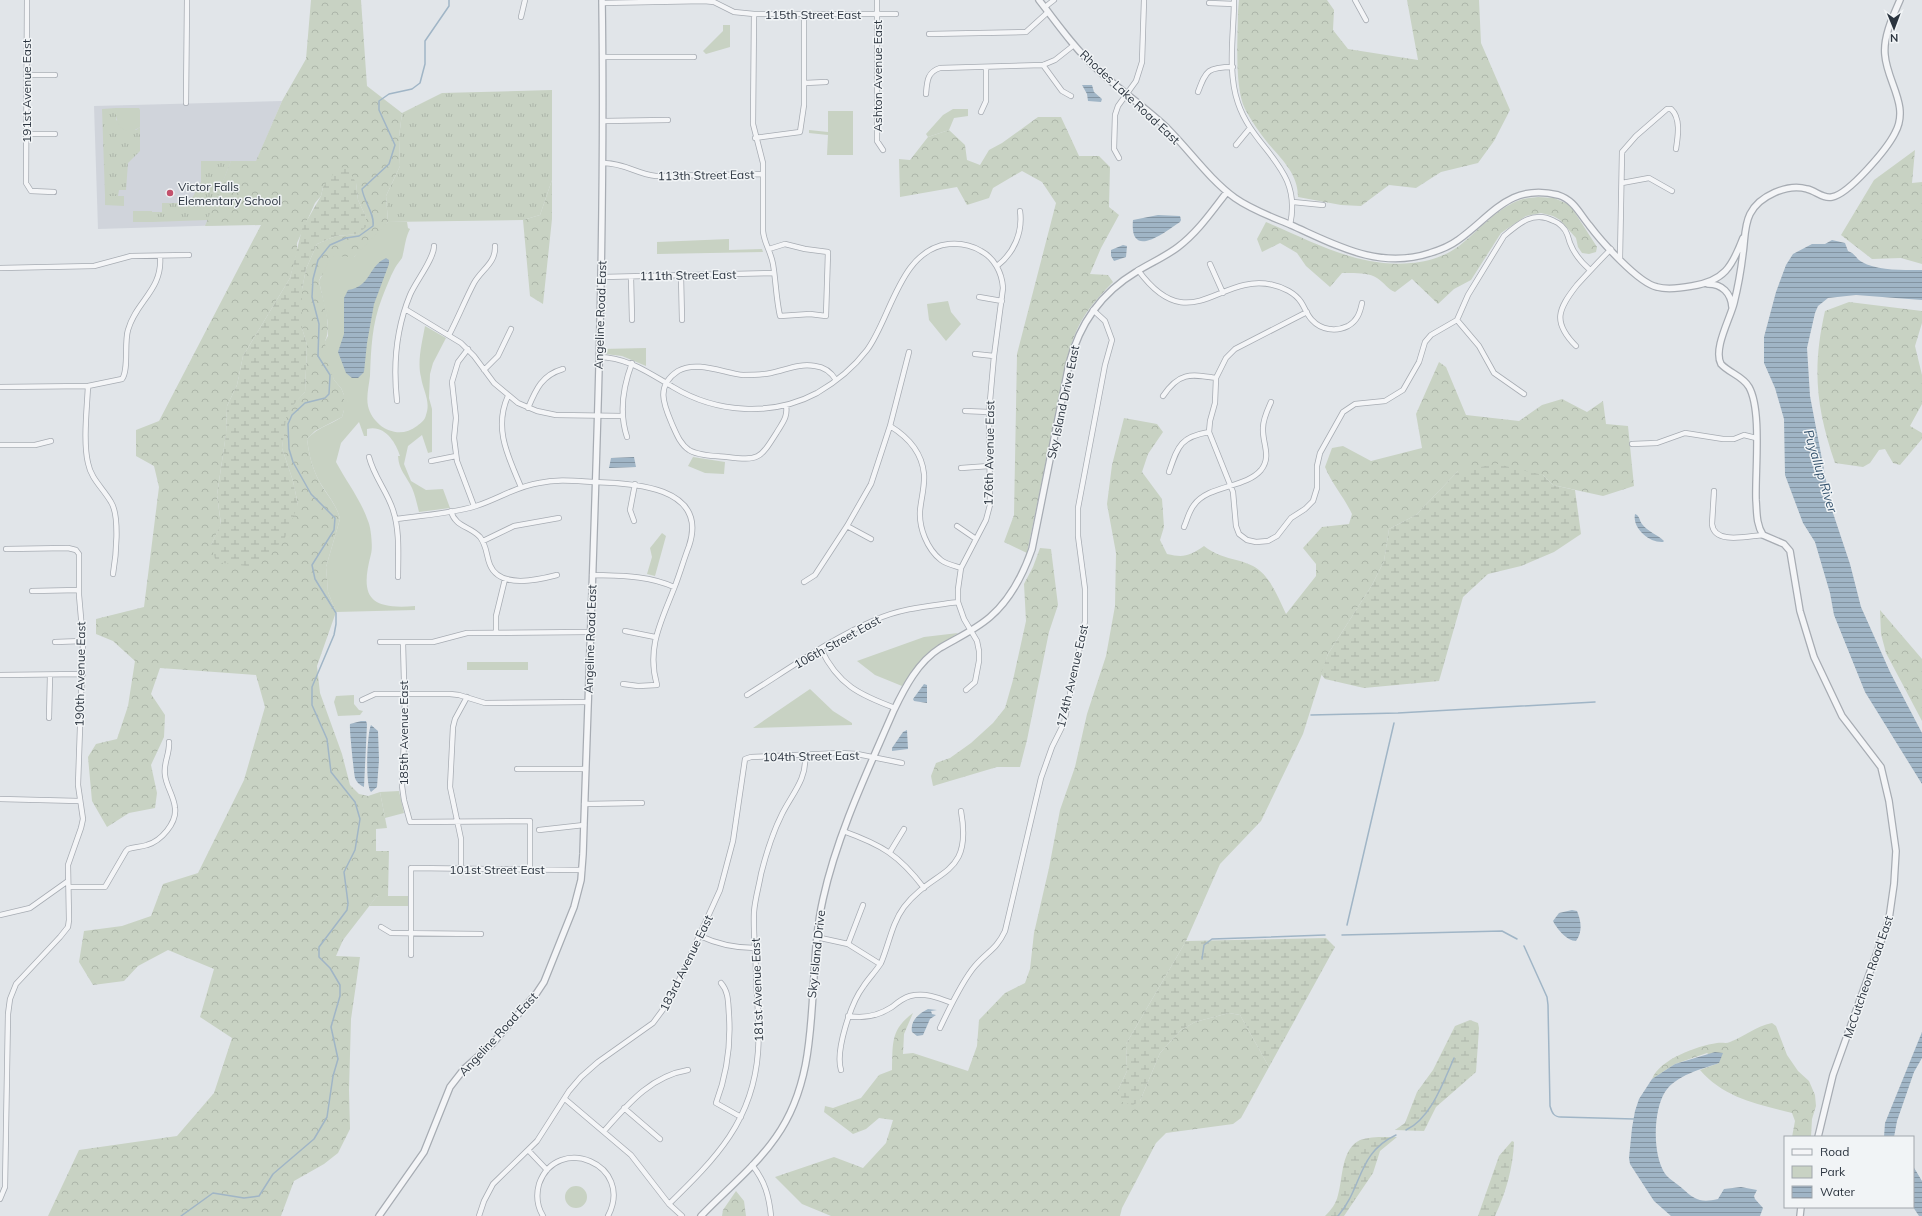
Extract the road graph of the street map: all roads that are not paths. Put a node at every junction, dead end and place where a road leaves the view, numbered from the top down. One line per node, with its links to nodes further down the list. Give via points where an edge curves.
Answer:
1 (27, 0): 27 (street, 191st Avenue East)
2 (187, 0): 35 (street)
3 (525, 0): 18 (street)
4 (877, 0): 16 (street, Ashton Avenue East)
5 (1039, 0): 13 (street, Rhodes Lake Road East)
6 (1054, 0): 13 (street)
7 (1144, 0): 32 (street, via 1142,62 1136,81)
8 (1355, 0): 19 (street)
9 (1900, 0): 57 (street, via 1884,52 1900,104 1899,120 1894,135 1864,174 1842,193 1830,197 1802,188 1790,188 1779,192 1754,208)
10 (602, 1): 14 (street, 115th Street East, via 704,2 718,4 734,12); 22 (street, Angeline Road East)
11 (1234, 2): 12 (street); 25 (street)
12 (1209, 3)
13 (1046, 9): 20 (street, via 1026,32); 21 (street, Rhodes Lake Road East)
14 (754, 14): 15 (street, 115th Street East); 42 (street, via 753,124)
15 (804, 14): 16 (street, 115th Street East); 29 (street)
16 (877, 14): 17 (street, 115th Street East); 45 (street, Ashton Avenue East, via 877,141)
17 (896, 14)
18 (521, 17)
19 (1366, 20)
20 (929, 34)
21 (1074, 45): 24 (street, via 1055,60); 32 (street, Rhodes Lake Road East, via 1098,70)
22 (604, 57): 23 (street); 38 (street, Angeline Road East)
23 (694, 57)
24 (1043, 65): 26 (street); 34 (street, via 1062,91)
25 (1232, 67): 31 (street, via 1208,71); 39 (street, via 1238,104)
26 (986, 68): 33 (street, via 935,69 928,77); 36 (street, via 986,101)
27 (26, 75): 28 (street); 40 (street, 191st Avenue East)
28 (55, 75)
29 (805, 82): 30 (street); 42 (street, via 800,132)
30 (826, 82)
31 (1198, 92)
32 (1126, 93): 46 (street, via 1114,115 1114,149); 52 (street, Rhodes Lake Road East, via 1168,130)
33 (926, 94)
34 (1072, 96)
35 (186, 103)
36 (981, 112)
37 (668, 120): 38 (street)
38 (603, 121): 47 (street, Angeline Road East)
39 (1250, 128): 43 (street); 53 (street, via 1281,167 1290,185)
40 (26, 134): 41 (street); 51 (street, 191st Avenue East, via 26,183 32,191)
41 (55, 134)
42 (756, 138): 48 (street, via 762,158)
43 (1236, 145)
44 (1676, 149): 49 (street, via 1678,130 1676,117 1671,108 1658,116 1624,150 1621,158)
45 (884, 150)
46 (1119, 158)
47 (603, 163): 48 (street, 113th Street East, via 622,164 656,176); 72 (street, Angeline Road East)
48 (763, 174): 60 (street, via 763,231)
49 (1622, 183): 50 (street, via 1649,178); 64 (street)
50 (1672, 191)
51 (54, 192)
52 (1227, 192): 56 (street, Rhodes Lake Road East, via 1250,207); 68 (street, Sky Island Drive East, via 1185,242)
53 (1293, 202): 54 (street); 56 (street)
54 (1323, 205)
55 (1020, 210): 66 (street, via 1021,226 1014,248)
56 (1290, 225): 61 (street, Rhodes Lake Road East, via 1356,254 1391,260 1411,258 1453,244 1511,198 1540,193 1566,198)
57 (1744, 234): 74 (street, Rhodes Lake Road East, via 1727,270 1716,280); 80 (street, via 1742,267)
58 (434, 246): 79 (street, via 432,258 416,283)
59 (496, 246): 87 (street, via 492,261 475,281)
60 (769, 249): 70 (street); 70 (street, via 785,244 828,252 826,316 780,316)
61 (1611, 249): 64 (street, Rhodes Lake Road East); 69 (street)
62 (190, 255): 63 (street)
63 (160, 256): 67 (street, via 132,256 94,266); 100 (street, via 157,281 150,295 134,314 128,330 124,376 116,381)
64 (1620, 258): 74 (street, Rhodes Lake Road East, via 1639,278 1657,287 1675,288)
65 (1210, 264): 75 (street)
66 (997, 266): 77 (street, 176th Avenue East, via 1003,283); 98 (street, via 982,251 959,244 940,246 924,255 911,268 894,295 882,324 867,350)
67 (0, 268)
68 (1138, 270): 75 (street, via 1157,292 1175,300 1196,302); 81 (street, Sky Island Drive East, via 1117,285)
69 (1590, 270): 85 (street, via 1575,255 1567,234 1556,222 1535,216 1526,219 1504,236 1468,295); 88 (street, via 1562,308 1560,323 1566,336)
70 (774, 273): 71 (street, 111th Street East)
71 (681, 276): 73 (street, 111th Street East); 84 (street)
72 (602, 277): 73 (street, 111th Street East); 93 (street, Angeline Road East)
73 (631, 277): 83 (street)
74 (1704, 284): 80 (street, Rhodes Lake Road East, via 1724,289)
75 (1223, 293): 82 (street, via 1248,284 1271,284 1294,295)
76 (979, 297): 77 (street)
77 (1002, 301): 92 (street, 176th Avenue East)
78 (1362, 303): 82 (street, via 1355,321 1337,330 1320,326 1311,320)
79 (405, 309): 87 (street); 105 (street, via 395,361)
80 (1733, 309): 116 (street, via 1719,356 1724,367 1744,380 1750,388 1756,413)
81 (1093, 310): 156 (street, Sky Island Drive East, via 1072,352 1028,561 1011,594 990,617); 213 (street, 174th Avenue East, via 1105,321 1112,340 1078,508 1078,536 1085,589 1085,622 1082,637 1064,722 1041,778 1005,931 996,947 975,966)
82 (1307, 312): 97 (street, via 1235,349 1226,358)
83 (632, 320)
84 (682, 320)
85 (1457, 320): 102 (street, via 1479,346 1494,373); 128 (street, via 1431,335 1425,342 1419,362 1398,395 1385,401 1355,404 1342,412 1320,453 1317,488 1313,501 1291,518 1277,536 1268,541 1256,542 1247,540 1239,534)
86 (511, 329): 96 (street, via 498,356)
87 (449, 334): 89 (street)
88 (1576, 346)
89 (468, 349): 96 (street); 120 (street, via 458,362 452,382)
90 (909, 352): 113 (street)
91 (975, 354): 92 (street)
92 (994, 356): 110 (street, 176th Avenue East)
93 (598, 357): 94 (street); 111 (street, Angeline Road East)
94 (632, 363): 99 (street); 112 (street, via 624,388)
95 (563, 369): 108 (street, via 550,374 542,381)
96 (484, 370): 103 (street)
97 (1216, 378): 104 (street, via 1186,376 1174,381); 114 (street, via 1216,397)
98 (836, 380): 99 (street, via 823,367 804,365 763,375 737,374 704,367 686,368 678,371); 107 (street, via 818,392)
99 (667, 383): 107 (street, via 702,401 724,406 747,409); 107 (street, via 663,391 665,408 680,441 687,449 697,454 749,460 759,456 769,447 786,419)
100 (88, 386): 101 (street); 145 (street, via 87,462 116,514)
101 (0, 387)
102 (1524, 394)
103 (508, 396): 108 (street); 129 (street, via 504,409 503,439)
104 (1163, 396)
105 (397, 401)
106 (1271, 402): 128 (street, via 1262,427 1267,449 1264,466 1252,477)
107 (786, 405)
108 (528, 408): 111 (street, via 556,415)
109 (965, 411): 110 (street)
110 (989, 412): 123 (street, 176th Avenue East)
111 (596, 416): 112 (street); 126 (street, Angeline Road East)
112 (623, 416): 115 (street)
113 (890, 426): 136 (street, via 871,484); 144 (street, via 910,442 922,465 924,482 920,516 926,540 942,561)
114 (1209, 432): 125 (street, via 1192,436 1183,442); 128 (street)
115 (627, 437)
116 (1756, 438): 118 (street, via 1744,435 1734,439 1723,439 1685,433 1657,443); 139 (street, via 1757,517)
117 (51, 440): 119 (street, via 41,445)
118 (1632, 444)
119 (0, 445)
120 (456, 456): 122 (street); 131 (street)
121 (369, 457): 134 (street)
122 (431, 461)
123 (989, 466): 124 (street); 141 (street, 176th Avenue East, via 989,512)
124 (961, 468)
125 (1169, 472)
126 (594, 482): 127 (street); 129 (street, via 547,481); 147 (street, Angeline Road East)
127 (635, 484): 135 (street, via 630,510); 151 (street, via 671,495 680,501 689,513 692,524 691,538)
128 (1231, 485): 138 (street, via 1198,500)
129 (521, 487): 131 (street)
130 (1714, 491): 139 (street, via 1712,528 1716,534 1724,537)
131 (474, 506): 132 (street)
132 (451, 511): 134 (street); 142 (street, via 458,523 475,532)
133 (559, 518): 142 (street, via 514,526)
134 (396, 519): 148 (street)
135 (634, 521)
136 (847, 526): 140 (street); 150 (street, via 814,575)
137 (957, 526): 141 (street)
138 (1184, 527)
139 (1763, 535): 222 (street, McCutcheon Road East, via 1784,544 1790,551 1800,611 1814,657 1842,716 1881,767 1895,845 1890,919 1833,1075)
140 (871, 539)
141 (976, 539): 144 (street, 176th Avenue East)
142 (483, 541): 149 (street, via 491,568)
143 (6, 549): 153 (street, 190th Avenue East, via 76,550 80,558)
144 (961, 568): 154 (street, 176th Avenue East)
145 (113, 574)
146 (557, 575): 149 (street, via 527,580)
147 (592, 575): 151 (street, via 643,577); 158 (street, Angeline Road East)
148 (398, 577)
149 (505, 579): 157 (street, via 496,616)
150 (804, 582)
151 (674, 587): 159 (street, via 660,618)
152 (32, 590): 153 (street)
153 (79, 590): 161 (street, 190th Avenue East)
154 (958, 602): 156 (street, 176th Avenue East); 164 (street, 106th Street East, via 910,609 886,616)
155 (625, 631): 159 (street)
156 (971, 631): 169 (street, 176th Avenue East, via 980,651 975,682); 175 (street, Sky Island Drive, via 928,658 908,683)
157 (496, 632): 158 (street); 163 (street, via 465,633 433,642)
158 (590, 632): 174 (street, Angeline Road East)
159 (656, 637): 168 (street, via 654,669 657,685)
160 (55, 642): 161 (street)
161 (83, 642): 165 (street, 190th Avenue East)
162 (380, 642): 163 (street)
163 (403, 643): 170 (street, 185th Avenue East)
164 (821, 649): 171 (street, 106th Street East); 175 (street, via 836,674 859,694)
165 (83, 674): 167 (street); 185 (street, 190th Avenue East, via 79,727)
166 (0, 675): 167 (street)
167 (50, 675): 176 (street)
168 (623, 684)
169 (966, 690)
170 (404, 694): 172 (street, via 450,694); 173 (street, via 375,694); 189 (street, 185th Avenue East, via 402,786 410,822)
171 (747, 695)
172 (467, 697): 174 (street, via 485,703); 189 (street, via 453,727 450,787)
173 (362, 700)
174 (588, 702): 182 (street, Angeline Road East)
175 (895, 708): 179 (street, Sky Island Drive)
176 (49, 718)
177 (169, 742): 199 (street, via 164,764 165,781 175,807 172,822 162,835 149,845 128,849 105,887)
178 (805, 756): 179 (street, 104th Street East, via 841,753); 180 (street, 104th Street East); 209 (street, 181st Avenue East, via 801,780 778,823 762,871 754,913)
179 (874, 758): 181 (street, 104th Street East); 193 (street, Sky Island Drive)
180 (744, 759): 206 (street, 183rd Avenue East, via 731,848 717,899)
181 (902, 763)
182 (586, 768): 183 (street); 187 (street, Angeline Road East)
183 (516, 769)
184 (0, 799): 185 (street)
185 (79, 801): 198 (street, 190th Avenue East, via 82,825 69,860)
186 (642, 803): 187 (street)
187 (584, 804): 190 (street, Angeline Road East)
188 (961, 811): 200 (street, via 964,836 958,857 945,874)
189 (457, 821): 195 (street, via 462,846); 196 (street, via 530,821)
190 (584, 825): 192 (street); 197 (street, Angeline Road East)
191 (904, 828): 194 (street)
192 (539, 830)
193 (843, 831): 194 (street, via 875,843); 207 (street, Sky Island Drive, via 828,878)
194 (890, 852): 200 (street, via 909,869)
195 (461, 868): 196 (street, 101st Street East); 204 (street, 101st Street East, via 411,868)
196 (530, 869): 197 (street, 101st Street East)
197 (582, 870): 229 (street, Angeline Road East, via 574,907 541,988 492,1044 464,1069 452,1084 424,1152)
198 (68, 881): 199 (street); 202 (street, via 30,908)
199 (69, 887): 227 (street, via 68,926 60,938 20,978 12,990 10,999 5,1187)
200 (924, 888): 211 (street, via 912,898 899,915)
201 (863, 905): 208 (street)
202 (0, 915)
203 (381, 927): 204 (street, via 391,933)
204 (411, 933): 205 (street); 210 (street)
205 (481, 934)
206 (700, 936): 209 (street, via 728,947); 218 (street, 183rd Avenue East, via 660,1016 590,1069 574,1084)
207 (816, 937): 208 (street); 225 (street, Sky Island Drive, via 809,1053 804,1079 789,1117 777,1136)
208 (848, 944): 211 (street)
209 (755, 948): 220 (street, 181st Avenue East, via 758,1052 752,1086)
210 (411, 955)
211 (880, 964): 214 (street, via 862,988)
212 (720, 983): 220 (street, via 728,993 730,1042 727,1069 716,1103)
213 (952, 1003): 214 (street, via 928,995 912,995 873,1016); 215 (street)
214 (848, 1016): 217 (street, via 839,1059)
215 (940, 1028)
216 (688, 1070): 219 (street, via 674,1072 654,1083 636,1095)
217 (841, 1070)
218 (565, 1098): 221 (street); 224 (street, 183rd Avenue East)
219 (624, 1108): 221 (street); 223 (street)
220 (741, 1117): 228 (street, 181st Avenue East, via 713,1161)
221 (604, 1131): 228 (street, via 637,1161)
222 (1818, 1136)
223 (660, 1138)
224 (528, 1150): 226 (street); 230 (street, 183rd Avenue East, via 493,1184)
225 (752, 1165): 234 (street, Sky Island Drive); 235 (street, via 767,1190)
226 (547, 1170): 231 (street, via 538,1191 538,1203); 232 (street, via 568,1158 586,1159 598,1164 607,1173 613,1188 614,1200)
227 (0, 1199)
228 (670, 1204): 233 (street)
229 (379, 1216)
230 (479, 1216)
231 (543, 1216)
232 (608, 1216)
233 (682, 1216)
234 (701, 1216)
235 (771, 1216)

